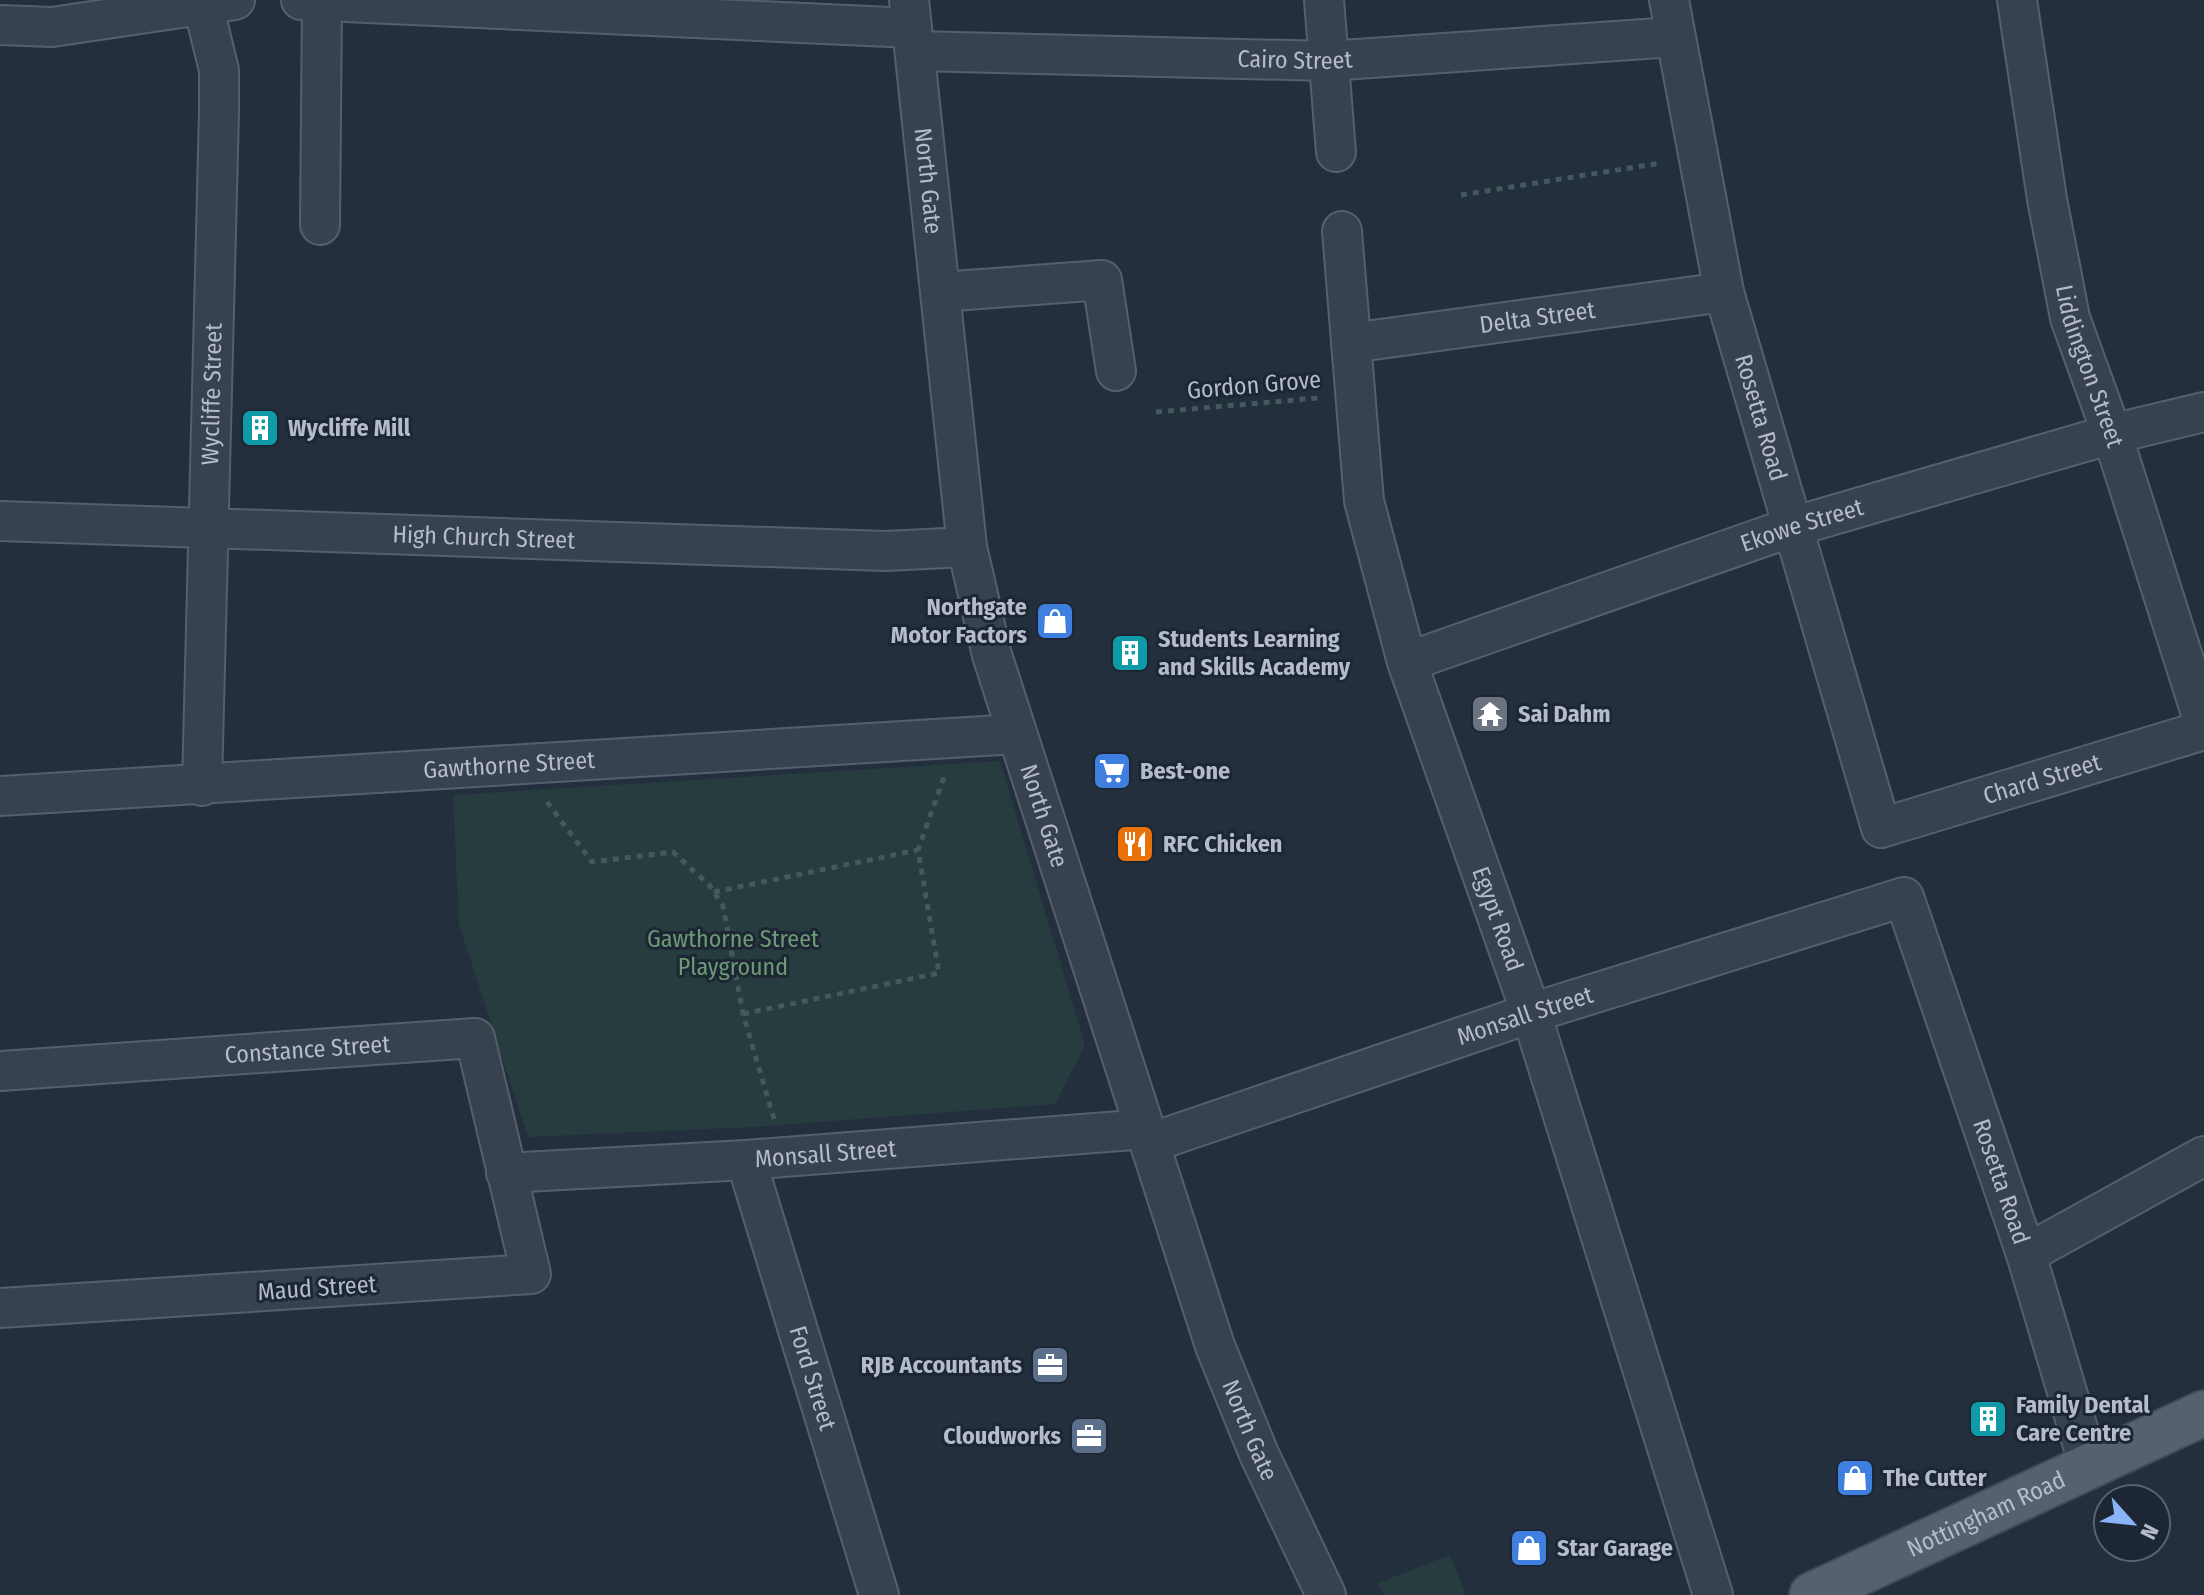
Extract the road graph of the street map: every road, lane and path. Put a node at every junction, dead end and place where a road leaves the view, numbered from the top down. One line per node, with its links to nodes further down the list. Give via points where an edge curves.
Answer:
1 (301, 0): 4 (street, Cairo Street)
2 (1324, 0): 9 (street)
3 (2017, 0): 22 (street, Liddington Street, via 2070,318)
4 (322, 1): 8 (street, Cairo Street); 13 (street)
5 (219, 2): 7 (street, via 52,27); 24 (street, Wycliffe Street)
6 (1671, 18): 9 (street, Cairo Street); 11 (street, Rosetta Road)
7 (0, 25)
8 (912, 26): 9 (street, Cairo Street); 15 (street, North Gate)
9 (1328, 61): 10 (street)
10 (1336, 152)
11 (1697, 157): 12 (path); 16 (street, Rosetta Road)
12 (1461, 195)
13 (320, 225)
14 (1342, 231): 17 (street, Egypt Road)
15 (940, 292): 18 (street, via 1102,280); 26 (street, North Gate)
16 (1724, 292): 17 (street, Delta Street); 25 (street, Rosetta Road)
17 (1351, 343): 19 (street, Egypt Road)
18 (1116, 371)
19 (1356, 395): 20 (path, Gordon Grove); 27 (street, Egypt Road, via 1364,501)
20 (1156, 412)
21 (2204, 412): 22 (street, Ekowe Street)
22 (2112, 434): 25 (street, Ekowe Street); 28 (street, Liddington Street)
23 (0, 521): 24 (street, High Church Street)
24 (210, 527): 26 (street, High Church Street, via 885,551); 33 (street, Wycliffe Street)
25 (1792, 527): 27 (street, Ekowe Street); 35 (street, Rosetta Road)
26 (967, 547): 30 (street, North Gate)
27 (1407, 662): 39 (street, Egypt Road)
28 (2204, 723)
29 (2204, 730): 35 (street, Chard Street)
30 (1017, 734): 31 (street, Gawthorne Street); 42 (street, North Gate)
31 (953, 737): 32 (street, Gawthorne Street); 36 (path)
32 (524, 764): 33 (street, Gawthorne Street); 37 (path, via 592,862 673,852)
33 (202, 786): 34 (street, Gawthorne Street)
34 (0, 796)
35 (1881, 828)
36 (918, 850): 37 (path); 40 (path, via 939,973)
37 (714, 892): 40 (path, via 723,906)
38 (1904, 897): 39 (street, Monsall Street); 47 (street, Rosetta Road)
39 (1531, 1013): 42 (street, Monsall Street); 53 (street, Egypt Road)
40 (743, 1014): 44 (path)
41 (0, 1071): 46 (street, Constance Street, via 475,1038)
42 (1148, 1136): 44 (street, Monsall Street); 52 (street, North Gate, via 1215,1346)
43 (2204, 1156): 47 (street)
44 (785, 1157): 45 (street, Monsall Street)
45 (746, 1160): 46 (street, Monsall Street); 51 (street, Ford Street)
46 (506, 1173): 48 (street, Maud Street, via 531,1274)
47 (2026, 1254): 50 (street, Rosetta Road)
48 (0, 1308)
49 (2204, 1413): 50 (main road, Nottingham Road)
50 (2090, 1469): 54 (main road, Nottingham Road)
51 (879, 1595)
52 (1326, 1595)
53 (1713, 1595)
54 (1812, 1595)

